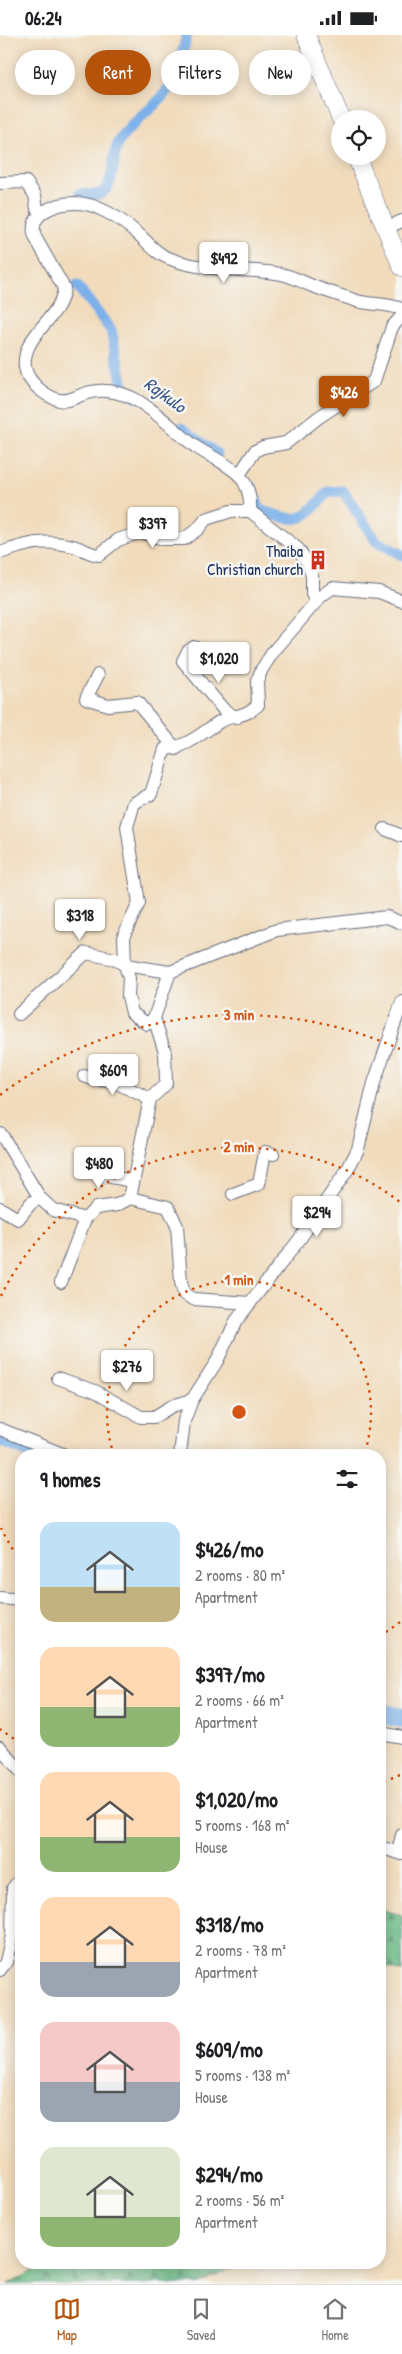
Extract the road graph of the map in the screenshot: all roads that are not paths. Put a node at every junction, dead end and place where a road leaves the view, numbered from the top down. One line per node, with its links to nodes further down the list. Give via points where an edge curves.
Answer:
1 (306, 35): 2 (street)
2 (337, 110)
3 (361, 165): 6 (street)
4 (0, 183): 5 (street, via 26,183 35,195 37,209)
5 (42, 212): 8 (street, via 63,205 82,204 105,212 137,233 164,257 204,269 287,275 360,301 385,303); 10 (street, via 36,217 32,229 64,287 52,317 30,343 25,367 29,379 46,394 67,401 95,391 121,393)
6 (394, 225): 7 (street)
7 (402, 267)
8 (402, 309)
9 (402, 315): 10 (street, via 392,327 374,381 286,443 255,451)
10 (239, 475): 11 (street, via 248,487)
11 (250, 511): 12 (street, via 231,511 206,519 184,539 163,539 141,532 118,540 99,555 56,543 30,543); 14 (street, via 298,549 308,563)
12 (0, 553)
13 (402, 601): 14 (street, via 380,592 332,589)
14 (316, 602): 17 (street, via 262,669 257,681 258,705 250,713)
15 (194, 647): 17 (street, via 188,651 184,661 223,709)
16 (98, 675): 18 (street, via 86,698 108,705 137,702)
17 (236, 718): 18 (street, via 221,721)
18 (176, 749): 22 (street, via 165,749 151,794 134,803 127,827 139,903 124,935)
19 (385, 829): 20 (street)
20 (402, 836)
21 (402, 923): 23 (street, via 387,917 277,930)
22 (125, 965): 23 (street); 25 (street, via 115,959 86,953); 26 (street, via 132,1013 147,1024)
23 (170, 972): 26 (street)
24 (402, 1002): 39 (street, via 374,1083 358,1149 348,1169)
25 (20, 1014)
26 (154, 1018): 28 (street, via 165,1052 166,1084)
27 (84, 1075): 28 (street, via 115,1082)
28 (150, 1099): 32 (street)
29 (1, 1134): 34 (street)
30 (273, 1154): 33 (street, via 265,1152 259,1184)
31 (86, 1159): 32 (street, via 100,1175)
32 (133, 1181): 35 (street)
33 (233, 1194)
34 (40, 1198): 36 (street, via 31,1203 18,1219); 37 (street, via 53,1210)
35 (130, 1198): 37 (street, via 117,1205 96,1208); 39 (street, via 168,1207 177,1227 184,1294 193,1299)
36 (0, 1208)
37 (85, 1219): 38 (street)
38 (61, 1282)
39 (250, 1303): 41 (street, via 236,1321 217,1361)
40 (58, 1378): 41 (street, via 95,1391 141,1417 154,1417 172,1406)
41 (192, 1400): 44 (street, via 184,1421)
42 (0, 1429): 43 (street)
43 (50, 1449)
44 (181, 1449)
45 (386, 1734): 46 (street)
46 (402, 1737)
47 (0, 1747): 48 (street)
48 (15, 1765)
49 (402, 1835): 51 (street)
50 (386, 1849): 51 (street)
51 (400, 1853)
52 (15, 1886): 53 (street, via 12,1935 6,1962)
53 (0, 1970)

